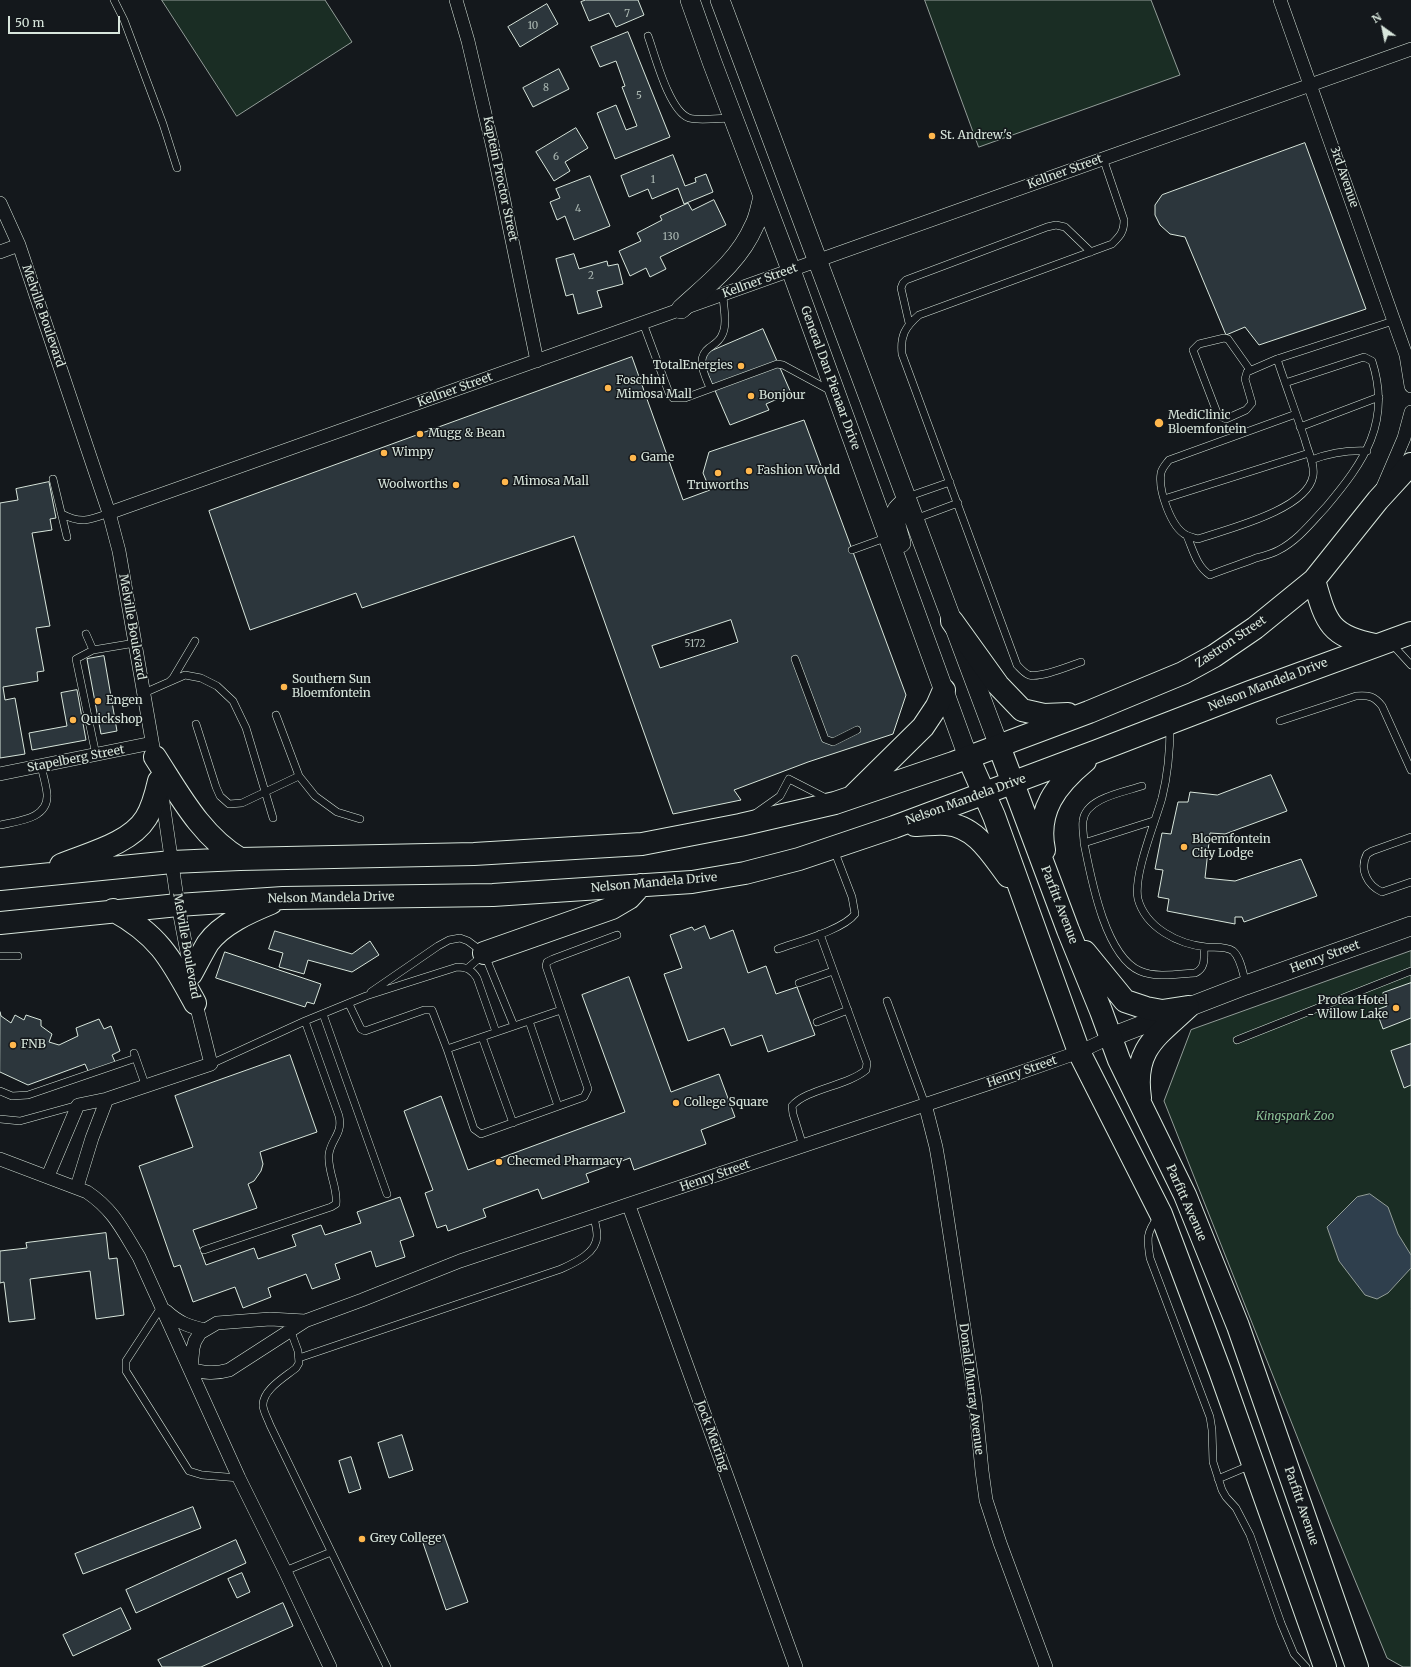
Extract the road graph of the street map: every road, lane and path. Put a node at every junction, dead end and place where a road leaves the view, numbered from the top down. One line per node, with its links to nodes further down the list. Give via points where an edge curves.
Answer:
1 (114, 0): 11 (lane, via 124,20)
2 (456, 0): 26 (street, Kaptein Proctor Street, via 493,148)
3 (690, 0): 9 (street, General Dan Pienaar Drive)
4 (720, 0): 17 (street)
5 (1280, 0): 8 (street, 3rd Avenue)
6 (648, 36): 9 (lane, via 667,91 680,112 690,118)
7 (1411, 49): 8 (street, Kellner Street)
8 (1310, 84): 10 (street, Kellner Street); 21 (street, 3rd Avenue)
9 (733, 118): 12 (street, General Dan Pienaar Drive)
10 (1103, 158): 16 (lane, via 1124,220 1124,229 1112,244); 17 (street, Kellner Street)
11 (177, 168)
12 (763, 197): 18 (street, General Dan Pienaar Drive); 20 (street, via 755,224 741,250)
13 (0, 203): 14 (street, Melville Boulevard)
14 (19, 245): 15 (street); 45 (street, Melville Boulevard)
15 (0, 252)
16 (1091, 252): 23 (lane, via 919,315); 23 (lane, via 1064,227 1056,225 906,280 902,288)
17 (816, 261): 18 (street, Kellner Street); 41 (street)
18 (791, 270): 19 (street, Kellner Street); 31 (street, General Dan Pienaar Drive)
19 (723, 294): 20 (street, Kellner Street); 30 (lane, via 722,336 701,358)
20 (681, 309): 22 (street, Kellner Street)
21 (1393, 321): 24 (street, 3rd Avenue); 25 (lane)
22 (643, 323): 26 (street, Kellner Street); 30 (lane, via 673,398 685,398)
23 (910, 323): 40 (lane, via 904,332 902,354)
24 (1408, 358): 29 (street, 3rd Avenue)
25 (1277, 359): 27 (lane); 28 (lane)
26 (537, 361): 45 (street, Kellner Street)
27 (1250, 370): 27 (lane, via 1228,339 1199,344 1193,350 1216,410 1222,418 1226,419 1249,407 1252,402 1245,376)
28 (1285, 383): 32 (lane, via 1364,357 1372,361); 34 (lane)
29 (1411, 386)
30 (710, 388): 31 (lane, via 778,364)
31 (836, 394): 50 (street, General Dan Pienaar Drive)
32 (1379, 397): 35 (lane); 36 (lane, via 1377,420)
33 (1411, 412): 43 (street, via 1404,438)
34 (1296, 414): 35 (lane); 42 (lane, via 1169,460 1161,471)
35 (1300, 427): 37 (lane)
36 (1367, 450): 37 (lane); 48 (lane, via 1362,461 1310,525 1296,539 1278,551 1210,575 1203,571)
37 (1310, 456): 42 (lane); 48 (lane, via 1312,478 1296,500 1279,510 1198,539)
38 (1405, 474): 43 (highway, Zastron Street)
39 (53, 479): 46 (lane)
40 (950, 482): 41 (lane); 44 (lane)
41 (906, 499): 47 (street); 53 (street, via 897,510 895,520)
42 (1164, 499): 48 (lane, via 1173,522)
43 (1378, 500): 52 (highway, Zastron Street)
44 (958, 503): 47 (lane); 62 (lane, via 1017,665 1030,675 1040,675)
45 (109, 513): 46 (lane, via 84,520); 58 (street, Melville Boulevard, via 119,551)
46 (62, 514): 49 (lane)
47 (913, 520): 54 (street)
48 (1187, 536)
49 (67, 537)
50 (888, 537): 51 (lane); 53 (street, General Dan Pienaar Drive)
51 (852, 550)
52 (1314, 580): 59 (highway, via 1326,616 1335,629 1356,642); 67 (highway, Zastron Street, via 1255,628 1214,656 1183,673)
53 (915, 611): 65 (street, General Dan Pienaar Drive)
54 (952, 621): 67 (highway, via 998,685 1022,710 1044,715); 73 (street)
55 (1411, 632): 59 (highway, Nelson Mandela Drive)
56 (86, 634): 60 (lane)
57 (194, 641): 64 (lane, via 177,673)
58 (135, 643): 60 (lane); 66 (street, Melville Boulevard)
59 (1382, 643): 63 (lane); 70 (highway, Nelson Mandela Drive)
60 (93, 650): 76 (lane, via 76,659)
61 (795, 659): 72 (lane, via 825,739 833,742)
62 (1081, 662)
63 (1411, 665)
64 (169, 682): 66 (lane); 85 (lane, via 185,675 201,678 217,686 233,701 246,728)
65 (944, 690): 77 (street, General Dan Pienaar Drive); 87 (highway, via 923,727 895,756)
66 (144, 693): 74 (street, Melville Boulevard)
67 (1089, 712): 73 (highway, Zastron Street)
68 (276, 715): 81 (lane)
69 (1280, 721): 79 (lane, via 1356,696 1369,696 1382,706)
70 (1170, 723): 75 (highway, Nelson Mandela Drive); 90 (lane, via 1169,760 1162,799)
71 (196, 724): 85 (lane, via 220,796 228,804 242,803)
72 (857, 730)
73 (999, 746): 77 (highway); 83 (highway, Parfitt Avenue)
74 (154, 750): 76 (street, Stapelberg Street); 82 (street, Melville Boulevard); 97 (highway, via 182,799 211,838 225,851)
75 (1097, 751): 83 (highway, Nelson Mandela Drive); 100 (highway, via 1063,780 1053,794 1046,811 1043,844)
76 (96, 755): 78 (street, Stapelberg Street)
77 (968, 757): 86 (highway); 87 (highway)
78 (41, 766): 80 (street, Stapelberg Street); 91 (lane, via 47,795 40,812 31,819)
79 (1411, 770)
80 (0, 774)
81 (299, 776): 85 (lane); 89 (lane, via 315,796 338,812)
82 (159, 781): 98 (street, Melville Boulevard); 99 (highway, via 151,809 134,831 106,848)
83 (1013, 783): 86 (highway, Nelson Mandela Drive); 100 (highway, Parfitt Avenue)
84 (1142, 786): 95 (lane, via 1100,799 1088,808 1083,820)
85 (265, 793): 88 (lane)
86 (984, 793): 93 (highway, Nelson Mandela Drive); 104 (highway)
87 (843, 801): 92 (highway); 92 (lane, via 789,779 780,796)
88 (273, 818)
89 (360, 819)
90 (1153, 822): 95 (lane); 113 (lane, via 1138,883 1138,898 1142,909 1156,928 1174,939)
91 (0, 825)
92 (740, 825): 97 (highway, via 642,844 474,854)
93 (894, 827): 96 (highway, Nelson Mandela Drive); 104 (highway, via 947,824 971,833 982,842)
94 (1411, 837): 102 (lane, via 1372,850 1367,854 1363,864 1369,882 1382,892)
95 (1084, 844): 113 (lane, via 1102,916 1120,954 1129,965 1151,974 1195,973 1201,970 1203,965)
96 (833, 848): 103 (highway, Nelson Mandela Drive, via 745,873 692,882); 111 (lane, via 852,897 855,914 851,920)
97 (240, 859): 98 (highway)
98 (172, 862): 99 (highway); 106 (street, Melville Boulevard)
99 (41, 874): 101 (highway)
100 (1049, 877): 110 (highway, Parfitt Avenue)
101 (0, 879)
102 (1411, 882)
103 (641, 885): 105 (highway, Nelson Mandela Drive, via 493,895); 115 (highway, via 629,898 612,908)
104 (1021, 893): 141 (highway)
105 (283, 898): 106 (highway, Nelson Mandela Drive); 121 (highway, via 220,931 209,942)
106 (178, 905): 107 (highway, Nelson Mandela Drive); 121 (street, Melville Boulevard)
107 (113, 910): 108 (highway, Nelson Mandela Drive); 126 (highway, via 146,931 161,946)
108 (0, 923)
109 (1411, 926): 123 (street, Henry Street)
110 (1068, 930): 128 (highway, via 1125,1001 1162,1011); 138 (highway, Parfitt Avenue)
111 (820, 934): 114 (lane); 119 (lane)
112 (617, 935): 129 (lane, via 548,962 546,970)
113 (1204, 947): 123 (lane, via 1226,948 1232,951 1240,962)
114 (778, 949)
115 (484, 953): 118 (lane); 124 (lane, via 460,938 449,940); 135 (lane)
116 (0, 956): 117 (lane)
117 (18, 956)
118 (468, 968): 124 (lane, via 448,969); 136 (lane, via 477,978)
119 (833, 971): 122 (lane); 130 (lane)
120 (1411, 971): 139 (lane)
121 (191, 974): 126 (street, Melville Boulevard)
122 (799, 983)
123 (1246, 985): 128 (street, Henry Street)
124 (366, 996): 127 (lane)
125 (887, 1000): 146 (lane)
126 (195, 1003): 142 (street, Melville Boulevard)
127 (349, 1004): 131 (lane); 140 (lane, via 361,1029 365,1031 424,1010 432,1010)
128 (1188, 1007): 138 (street, Henry Street); 149 (highway, via 1145,1050 1139,1065 1137,1081)
129 (561, 1010): 133 (lane); 148 (lane, via 588,1089 584,1097)
130 (848, 1010): 134 (lane); 152 (lane, via 867,1063 866,1070 858,1077 796,1102 792,1106)
131 (323, 1014): 132 (lane); 156 (lane)
132 (305, 1021): 142 (lane); 160 (lane, via 341,1125 329,1153 336,1204)
133 (529, 1021): 135 (lane); 148 (lane)
134 (817, 1022)
135 (514, 1026): 136 (lane)
136 (496, 1032): 137 (lane)
137 (482, 1037): 140 (lane); 151 (lane)
138 (1111, 1038): 141 (street, Henry Street); 149 (highway, Parfitt Avenue)
139 (1237, 1040)
140 (447, 1049): 151 (lane, via 476,1131 481,1134)
141 (1079, 1052): 146 (street, Henry Street); 158 (highway)
142 (211, 1064): 143 (street)
143 (146, 1087): 144 (lane, via 135,1056 28,1095 12,1096); 145 (street)
144 (0, 1091)
145 (107, 1099): 147 (street); 155 (street)
146 (925, 1104): 152 (street, Henry Street); 176 (street, Donald Murray Avenue, via 941,1176 975,1400 986,1500)
147 (78, 1105): 150 (lane, via 20,1121); 154 (street)
148 (558, 1106): 151 (lane)
149 (1141, 1109): 163 (highway, Parfitt Avenue, via 1184,1196)
150 (0, 1119)
151 (513, 1123)
152 (803, 1146): 157 (street, Henry Street)
153 (0, 1159): 154 (street)
154 (48, 1176): 155 (street)
155 (77, 1187): 161 (street, via 98,1199 120,1224)
156 (387, 1194)
157 (629, 1206): 159 (street, Henry Street); 175 (street, Jock Meiring)
158 (1161, 1214): 167 (highway); 169 (lane, via 1149,1229 1150,1258 1210,1417 1213,1462)
159 (594, 1216): 162 (street, Henry Street, via 460,1261 362,1300); 165 (lane, via 597,1237 594,1245 583,1257 561,1270)
160 (204, 1250)
161 (162, 1306): 164 (street, via 176,1320); 166 (street); 168 (lane, via 126,1361 126,1371 189,1471 202,1475)
162 (288, 1325): 164 (street, via 217,1323); 165 (lane); 166 (street, Henry Street, via 229,1370 218,1373)
163 (1238, 1326): 167 (highway, via 1243,1362 1266,1432 1263,1446); 172 (highway, Parfitt Avenue)
164 (206, 1330): 166 (street, via 200,1333 195,1341)
165 (299, 1358): 170 (lane, via 296,1368 268,1392 263,1407)
166 (190, 1370): 168 (street)
167 (1252, 1464): 169 (lane); 178 (highway)
168 (239, 1478): 171 (street)
169 (1218, 1479): 177 (lane, via 1226,1497 1236,1508 1250,1534 1294,1654)
170 (331, 1552): 171 (lane); 174 (lane)
171 (285, 1571): 173 (street)
172 (1350, 1646): 179 (highway, Parfitt Avenue); 180 (highway)
173 (330, 1667)
174 (387, 1667)
175 (796, 1667)
176 (1046, 1667)
177 (1306, 1667)
178 (1325, 1667)
179 (1357, 1667)
180 (1364, 1667)

